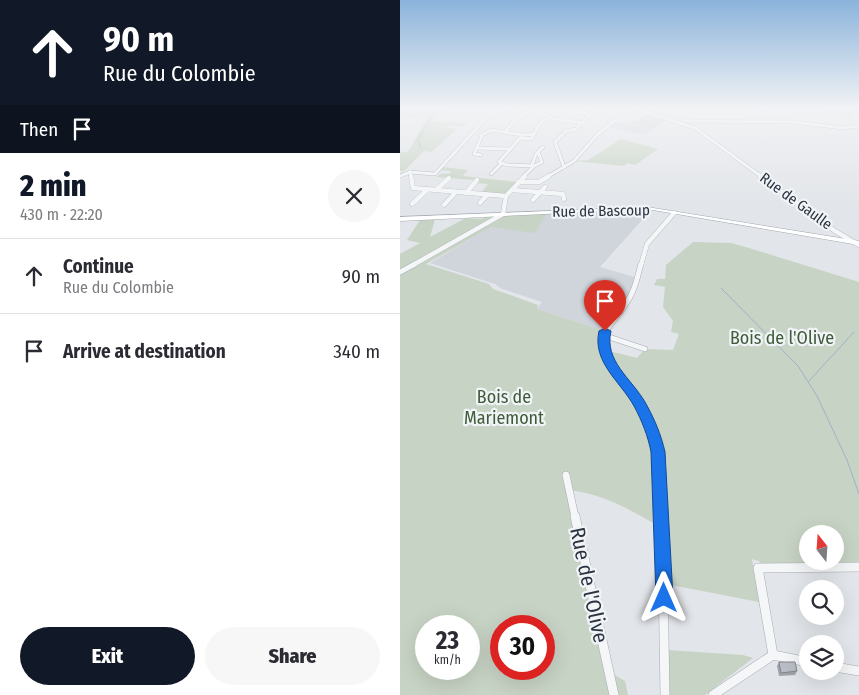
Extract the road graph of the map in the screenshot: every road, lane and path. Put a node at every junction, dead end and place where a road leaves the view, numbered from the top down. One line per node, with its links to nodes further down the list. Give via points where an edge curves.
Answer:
1 (466, 140): 19 (street, via 435,174)
2 (480, 140): 9 (street)
3 (519, 140): 11 (street)
4 (557, 140): 17 (street)
5 (593, 140): 17 (street, via 580,156)
6 (713, 140): 42 (street, Rue de Gaulle)
7 (498, 142): 10 (street)
8 (543, 147): 12 (street)
9 (478, 148): 10 (street); 14 (street, via 474,155)
10 (493, 148): 11 (street); 13 (street)
11 (511, 149): 15 (street, via 500,159)
12 (538, 152): 16 (street); 16 (street, via 542,162)
13 (489, 154)
14 (481, 156)
15 (501, 164): 16 (street); 20 (street)
16 (533, 166): 24 (street)
17 (564, 167): 24 (street, via 538,182)
18 (400, 171): 19 (street)
19 (410, 172): 21 (street); 26 (street, via 413,188)
20 (492, 174)
21 (400, 176)
22 (449, 178): 27 (street)
23 (477, 180): 31 (street)
24 (518, 182): 28 (street)
25 (544, 187): 30 (street)
26 (428, 189): 27 (street); 37 (street)
27 (436, 190): 29 (street)
28 (512, 190): 30 (street); 33 (street)
29 (456, 192): 31 (street); 38 (street)
30 (540, 192): 34 (street, via 563,194); 35 (street)
31 (466, 193): 32 (street)
32 (486, 195): 33 (street); 36 (street)
33 (506, 196): 40 (street)
34 (564, 199)
35 (533, 200)
36 (480, 203)
37 (412, 204)
38 (444, 204)
39 (674, 213): 40 (main road, Rue de Bascoup, via 644,207); 42 (main road, Rue de Bascoup); 45 (street, via 646,247 631,296)
40 (503, 214): 41 (main road, Rue de Bascoup); 44 (street)
41 (400, 219)
42 (852, 242): 43 (main road, Rue de Bascoup)
43 (859, 244)
44 (401, 271)
45 (603, 335): 46 (street); 54 (street, via 609,362 639,402 654,434 661,471)
46 (646, 349)
47 (566, 475): 53 (street, Rue de l'Olive)
48 (859, 567): 49 (street, via 758,568)
49 (773, 656): 50 (street); 55 (street, via 760,660)
50 (799, 660)
51 (844, 668): 52 (street)
52 (859, 671)
53 (614, 695)
54 (665, 695)
55 (714, 695)

